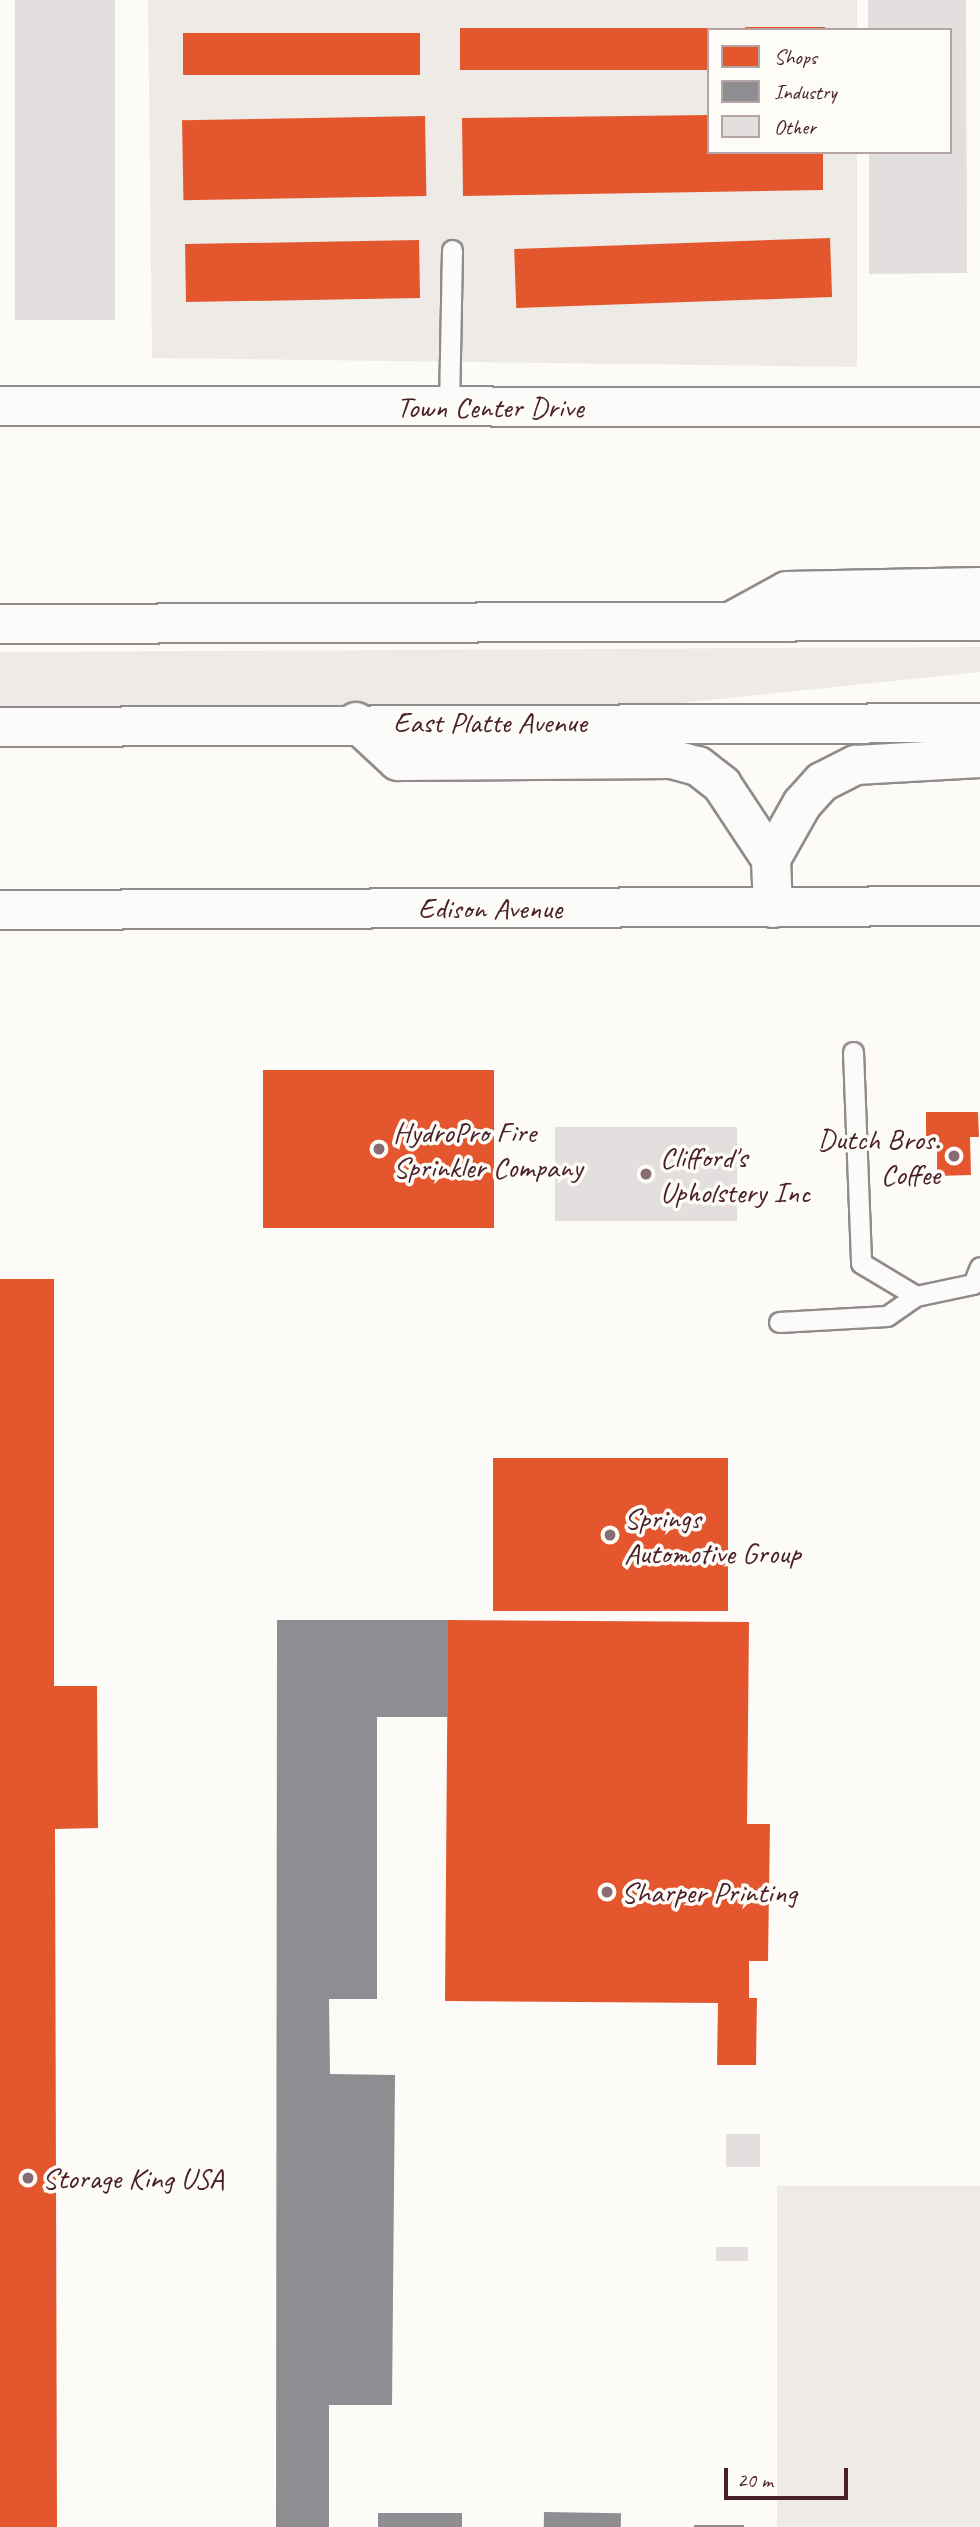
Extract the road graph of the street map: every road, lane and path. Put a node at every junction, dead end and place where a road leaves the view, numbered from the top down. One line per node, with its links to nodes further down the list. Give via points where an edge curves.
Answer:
1 (452, 250): 3 (lane)
2 (0, 406): 3 (main road, Town Center Drive)
3 (449, 407): 4 (main road, Town Center Drive)
4 (980, 407)
5 (980, 587): 6 (main road, via 787,590)
6 (733, 621): 7 (main road); 8 (main road)
7 (980, 621)
8 (0, 624)
9 (356, 722): 10 (main road, East Platte Avenue); 11 (main road, East Platte Avenue); 13 (main road, via 398,761 671,759 698,766 722,785)
10 (980, 723)
11 (0, 727)
12 (980, 758): 13 (main road, via 856,765 822,782 802,804)
13 (771, 859): 15 (main road)
14 (980, 906): 15 (main road, Edison Avenue)
15 (773, 908): 16 (main road, Edison Avenue)
16 (0, 910)
17 (853, 1052): 19 (lane, via 861,1263)
18 (980, 1267): 19 (lane, via 973,1284)
19 (916, 1296): 20 (lane, via 887,1316)
20 (779, 1322)

